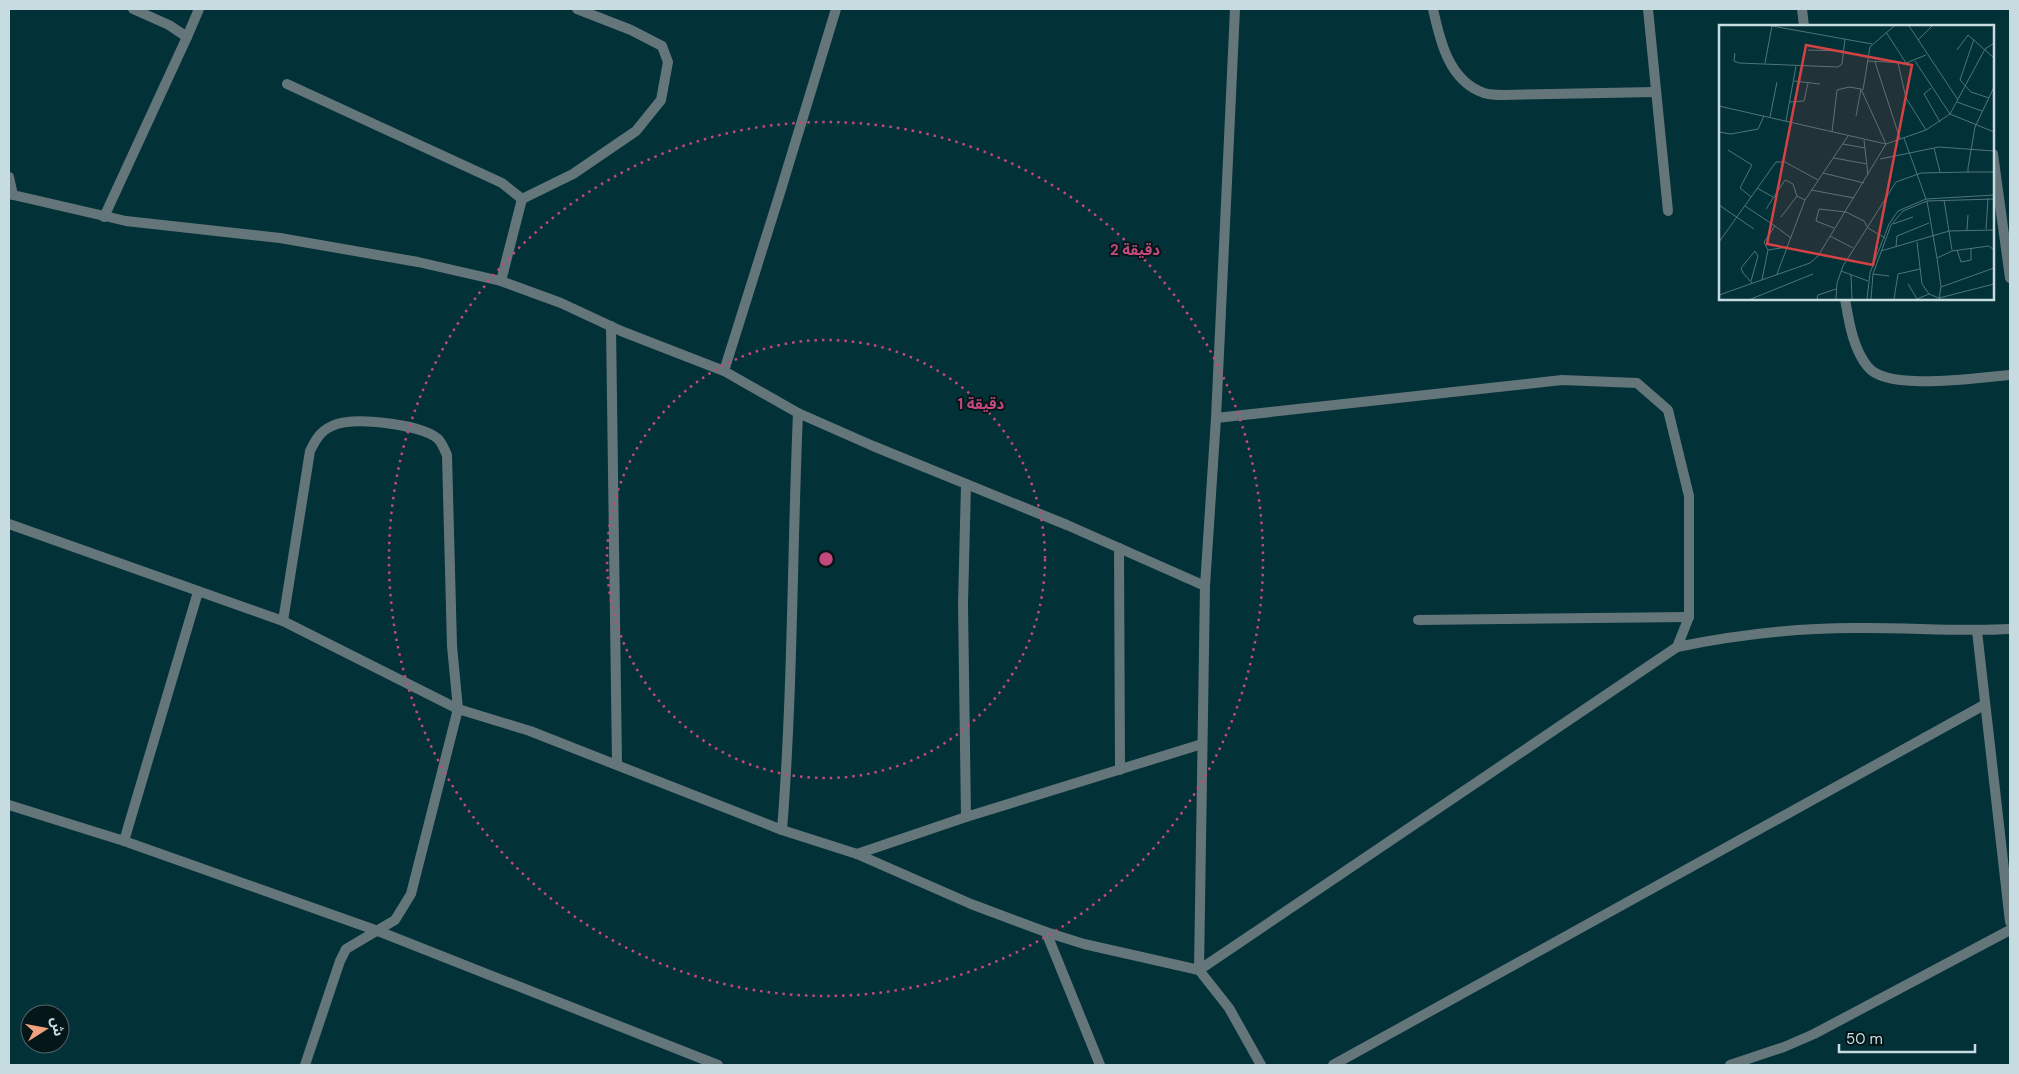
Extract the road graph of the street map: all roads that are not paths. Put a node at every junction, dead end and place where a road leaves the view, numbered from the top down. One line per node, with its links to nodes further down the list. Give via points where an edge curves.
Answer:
1 (133, 9): 10 (street, via 169,25)
2 (200, 9): 10 (street)
3 (577, 9): 16 (street, via 662,46 668,62 661,100 636,131 573,174)
4 (836, 9): 23 (street)
5 (1235, 9): 26 (street)
6 (1433, 9): 12 (street, via 1448,60 1458,75 1485,94)
7 (1648, 9): 12 (street)
8 (1802, 9): 9 (street)
9 (1804, 25)
10 (187, 38): 18 (street)
11 (287, 84): 16 (street, via 502,183)
12 (1655, 92): 17 (street)
13 (1994, 161): 19 (street)
14 (9, 177): 15 (street)
15 (11, 195): 18 (street)
16 (522, 199): 20 (street)
17 (1668, 211)
18 (104, 217): 20 (street, via 280,238)
19 (2010, 278)
20 (502, 280): 22 (street)
21 (1846, 300): 24 (street, via 1858,352 1869,369 1888,379 1919,382)
22 (611, 326): 23 (street); 41 (street)
23 (724, 371): 25 (street)
24 (2010, 375)
25 (798, 413): 27 (street); 45 (street, via 789,749)
26 (1216, 418): 30 (street); 32 (street, via 1562,380 1637,383 1668,410 1689,496)
27 (966, 484): 29 (street); 44 (street, via 963,604)
28 (9, 524): 31 (street)
29 (1119, 548): 30 (street); 42 (street)
30 (1205, 586): 40 (street)
31 (198, 592): 34 (street); 46 (street)
32 (1689, 617): 33 (street); 37 (street)
33 (1418, 620)
34 (282, 621): 39 (street); 39 (street, via 310,451 322,431 332,425 352,421 381,422 415,429 436,438 447,455 452,646)
35 (2010, 629): 36 (street)
36 (1977, 631): 37 (street, via 1854,628 1773,631); 38 (street)
37 (1676, 647): 52 (street)
38 (1984, 705): 48 (street); 57 (street)
39 (458, 709): 41 (street, via 530,731); 50 (street, via 411,894 395,920)
40 (1202, 744): 42 (street); 52 (street)
41 (617, 764): 45 (street)
42 (1120, 770): 44 (street)
43 (9, 805): 46 (street)
44 (966, 817): 47 (street)
45 (782, 830): 47 (street)
46 (124, 841): 50 (street)
47 (857, 854): 51 (street, via 971,904)
48 (2010, 922)
49 (2010, 930): 58 (street, via 1814,1034)
50 (378, 932): 53 (street, via 346,949); 54 (street)
51 (1046, 932): 52 (street); 55 (street)
52 (1199, 970): 56 (street, via 1229,1008)
53 (305, 1065)
54 (718, 1065)
55 (1100, 1065)
56 (1261, 1065)
57 (1333, 1065)
58 (1730, 1065)

